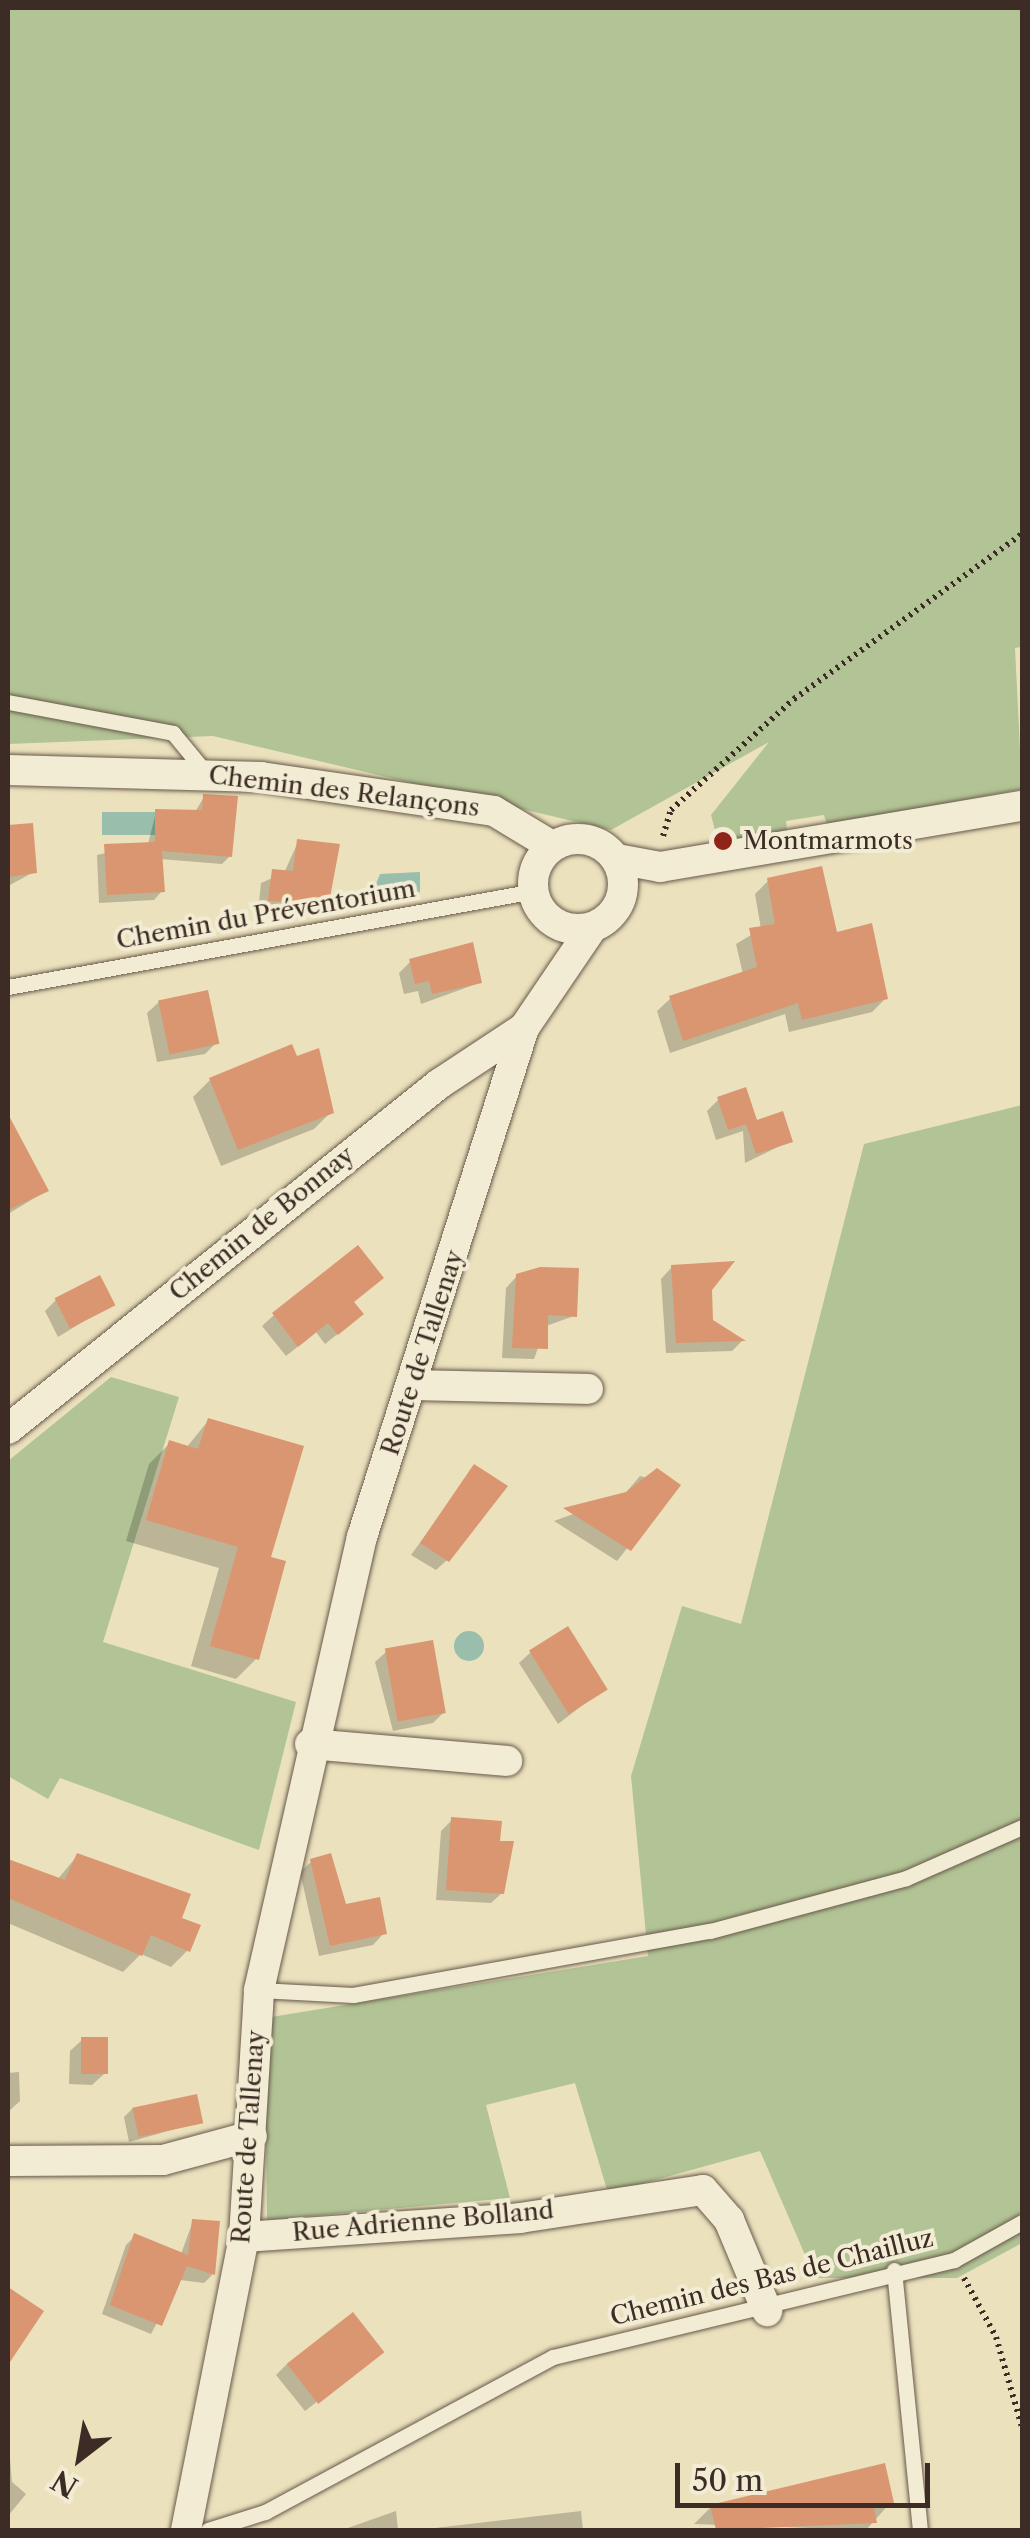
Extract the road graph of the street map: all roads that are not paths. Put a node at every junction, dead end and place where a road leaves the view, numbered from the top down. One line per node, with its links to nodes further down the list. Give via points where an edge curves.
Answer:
1 (8, 702): 3 (lane, via 174,733)
2 (8, 770): 3 (street, Chemin des Relançons)
3 (206, 773): 5 (street, Chemin des Relançons, via 494,811)
4 (1022, 806): 6 (street)
5 (552, 846): 6 (street, via 594,841); 7 (street, via 536,866)
6 (620, 873): 9 (street, via 614,913)
7 (534, 892): 8 (street); 11 (lane, Chemin du Préventorium)
8 (556, 924): 9 (street); 10 (street, Route de Tallenay)
9 (592, 928): 10 (street, Route de Tallenay)
10 (556, 970): 12 (street, Route de Tallenay)
11 (8, 987)
12 (524, 1028): 13 (street, Route de Tallenay); 15 (street, Chemin de Bonnay, via 408,1108)
13 (415, 1385): 14 (street); 16 (street, Route de Tallenay, via 362,1538)
14 (588, 1390)
15 (8, 1429)
16 (310, 1744): 17 (street); 19 (street, Route de Tallenay)
17 (507, 1760)
18 (1022, 1826): 19 (lane, via 906,1878 710,1931 353,1995)
19 (259, 1990): 20 (street, Route de Tallenay)
20 (252, 2136): 21 (street, via 163,2160); 23 (street, Route de Tallenay)
21 (8, 2161)
22 (1022, 2222): 24 (lane, Chemin des Bas de Chailluz, via 954,2260)
23 (244, 2237): 25 (street, Rue Adrienne Bolland, via 520,2218 702,2190 729,2220); 26 (street, Route de Tallenay)
24 (894, 2270): 25 (lane, Chemin des Bas de Chailluz); 28 (lane)
25 (766, 2311): 27 (lane, Chemin des Bas de Chailluz, via 553,2356 266,2512)
26 (186, 2530)
27 (208, 2530)
28 (920, 2530)

